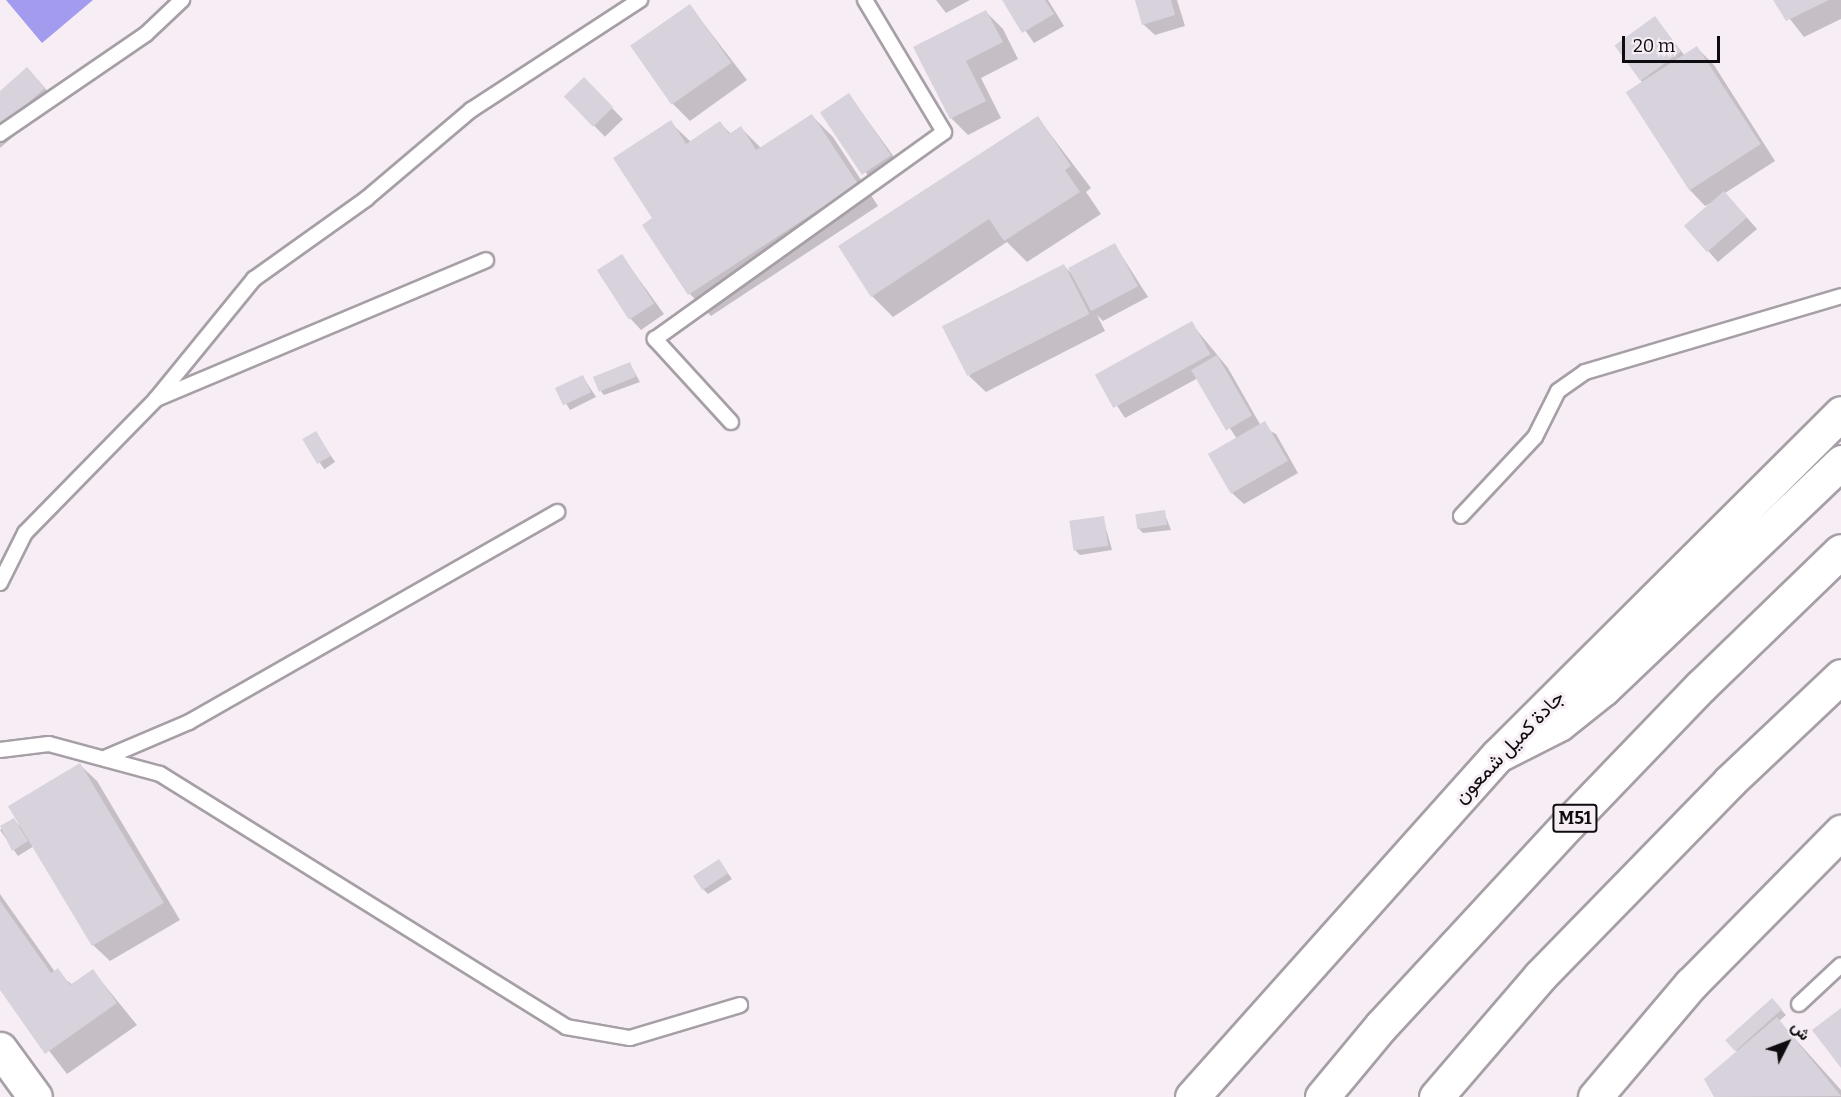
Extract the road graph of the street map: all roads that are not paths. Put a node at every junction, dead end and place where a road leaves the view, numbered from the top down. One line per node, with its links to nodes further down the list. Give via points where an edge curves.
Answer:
1 (182, 0): 4 (lane, via 146,34)
2 (640, 0): 7 (lane, via 471,110 366,199 254,279)
3 (865, 0): 9 (lane, via 944,132 655,339)
4 (0, 134)
5 (486, 260): 7 (lane)
6 (1841, 296): 12 (lane, via 1585,372 1558,391 1535,437)
7 (156, 399): 14 (lane, via 25,532)
8 (1841, 413): 17 (main road, جادة كميل شمعون)
9 (731, 422)
10 (1841, 462): 17 (main road, via 1603,689 1558,724)
11 (557, 512): 18 (lane, via 189,722)
12 (1461, 516)
13 (1841, 551): 26 (main road, M51, via 1586,806 1381,1026)
14 (0, 583)
15 (1841, 676): 27 (main road, via 1728,782 1540,976)
16 (0, 750): 18 (lane, via 49,744)
17 (1498, 755): 25 (main road, جادة كميل شمعون)
18 (107, 757): 22 (lane, via 160,774 566,1027 630,1038)
19 (1841, 832): 28 (main road, via 1691,984)
20 (1841, 965): 21 (lane)
21 (1799, 1004)
22 (740, 1005)
23 (0, 1049): 24 (main road)
24 (35, 1097)
25 (1192, 1097)
26 (1322, 1097)
27 (1436, 1097)
28 (1595, 1097)

